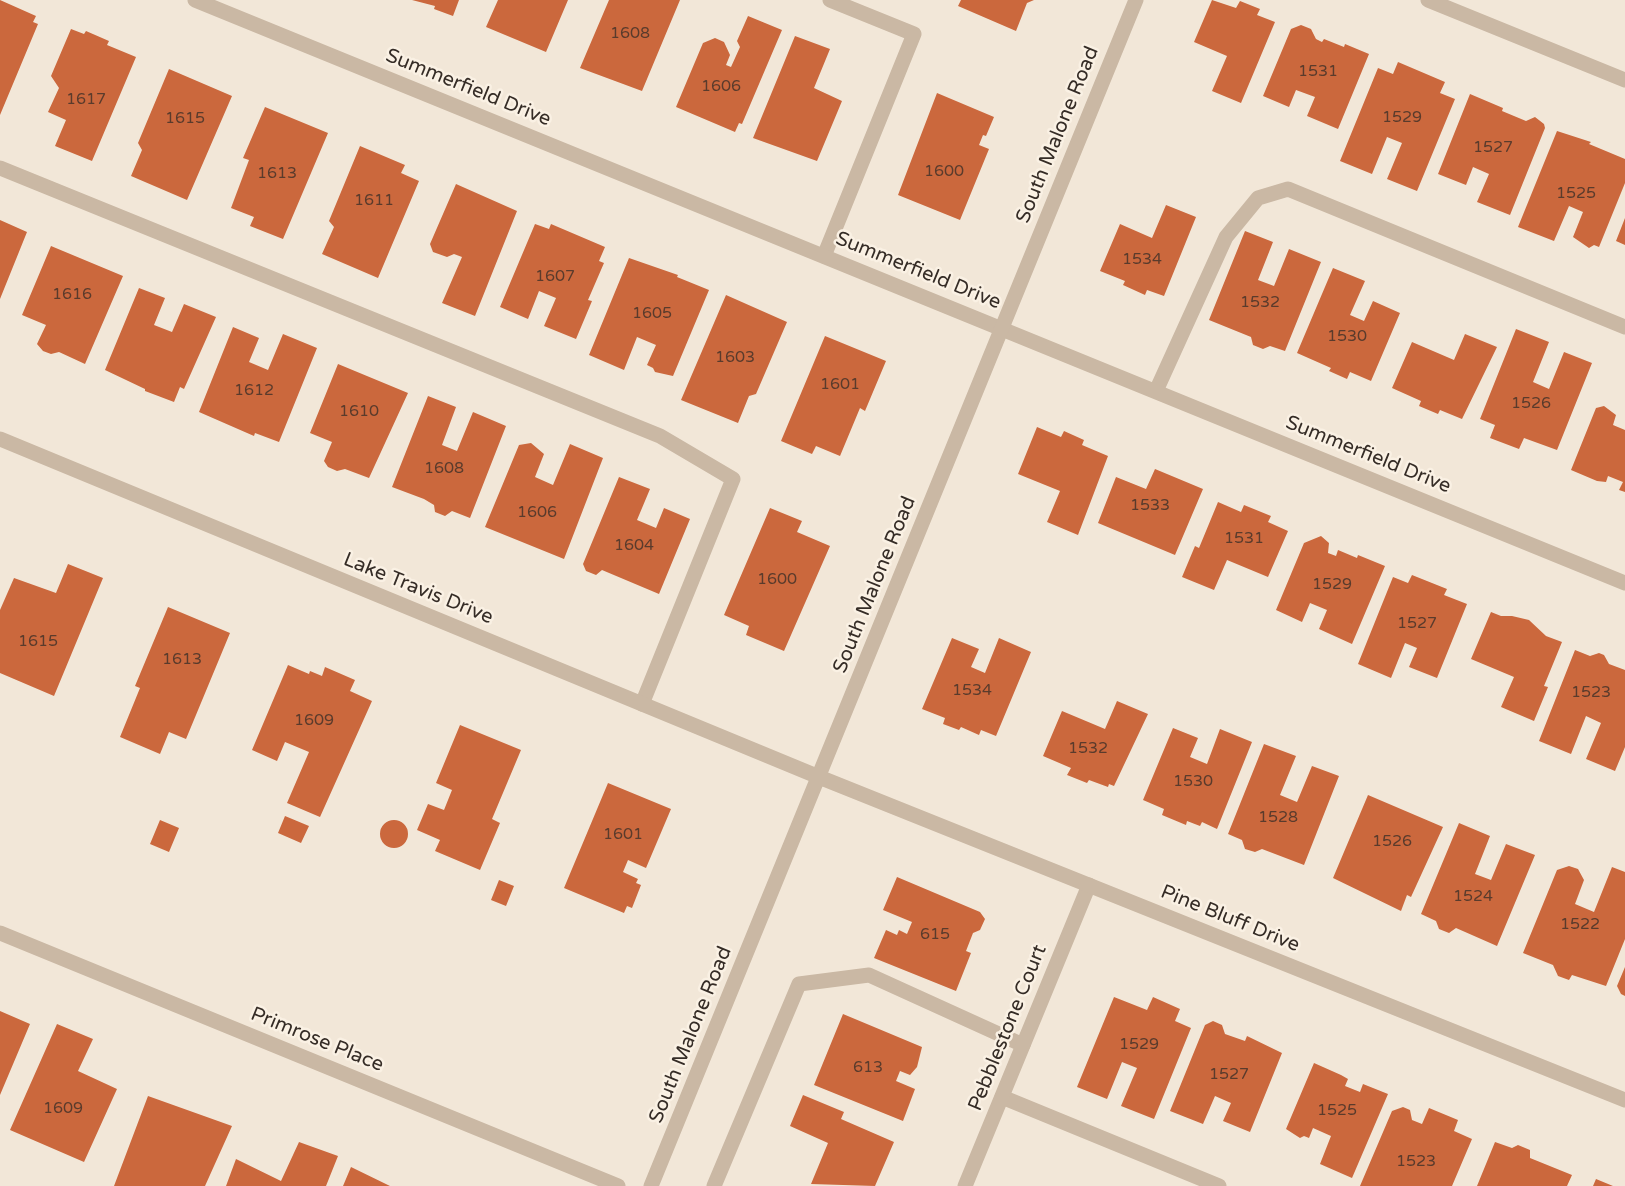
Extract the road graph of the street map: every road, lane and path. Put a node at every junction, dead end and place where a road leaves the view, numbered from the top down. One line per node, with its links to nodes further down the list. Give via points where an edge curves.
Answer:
1 (195, 0): 7 (street, Summerfield Drive)
2 (830, 0): 7 (street, via 914,34)
3 (1136, 0): 9 (street, South Malone Road)
4 (1428, 0): 5 (street)
5 (1625, 80)
6 (0, 168): 13 (street, via 660,436 733,479)
7 (824, 256): 9 (street, Summerfield Drive)
8 (1625, 327): 10 (street, via 1288,189 1258,198 1226,237)
9 (1002, 328): 10 (street, Summerfield Drive); 14 (street, South Malone Road)
10 (1156, 391): 12 (street, Summerfield Drive)
11 (0, 439): 13 (street, Lake Travis Drive)
12 (1625, 583)
13 (642, 704): 14 (street, Lake Travis Drive)
14 (819, 777): 15 (street, Pine Bluff Drive); 21 (street, South Malone Road)
15 (1089, 885): 17 (street, Pebblestone Court); 19 (street, Pine Bluff Drive)
16 (0, 933): 20 (street, Primrose Place)
17 (1023, 1045): 18 (street, Pebblestone Court); 22 (street, via 869,975 800,984)
18 (1002, 1097): 23 (street, Pebblestone Court); 24 (street)
19 (1625, 1100)
20 (618, 1186)
21 (651, 1186)
22 (714, 1186)
23 (965, 1186)
24 (1218, 1186)

